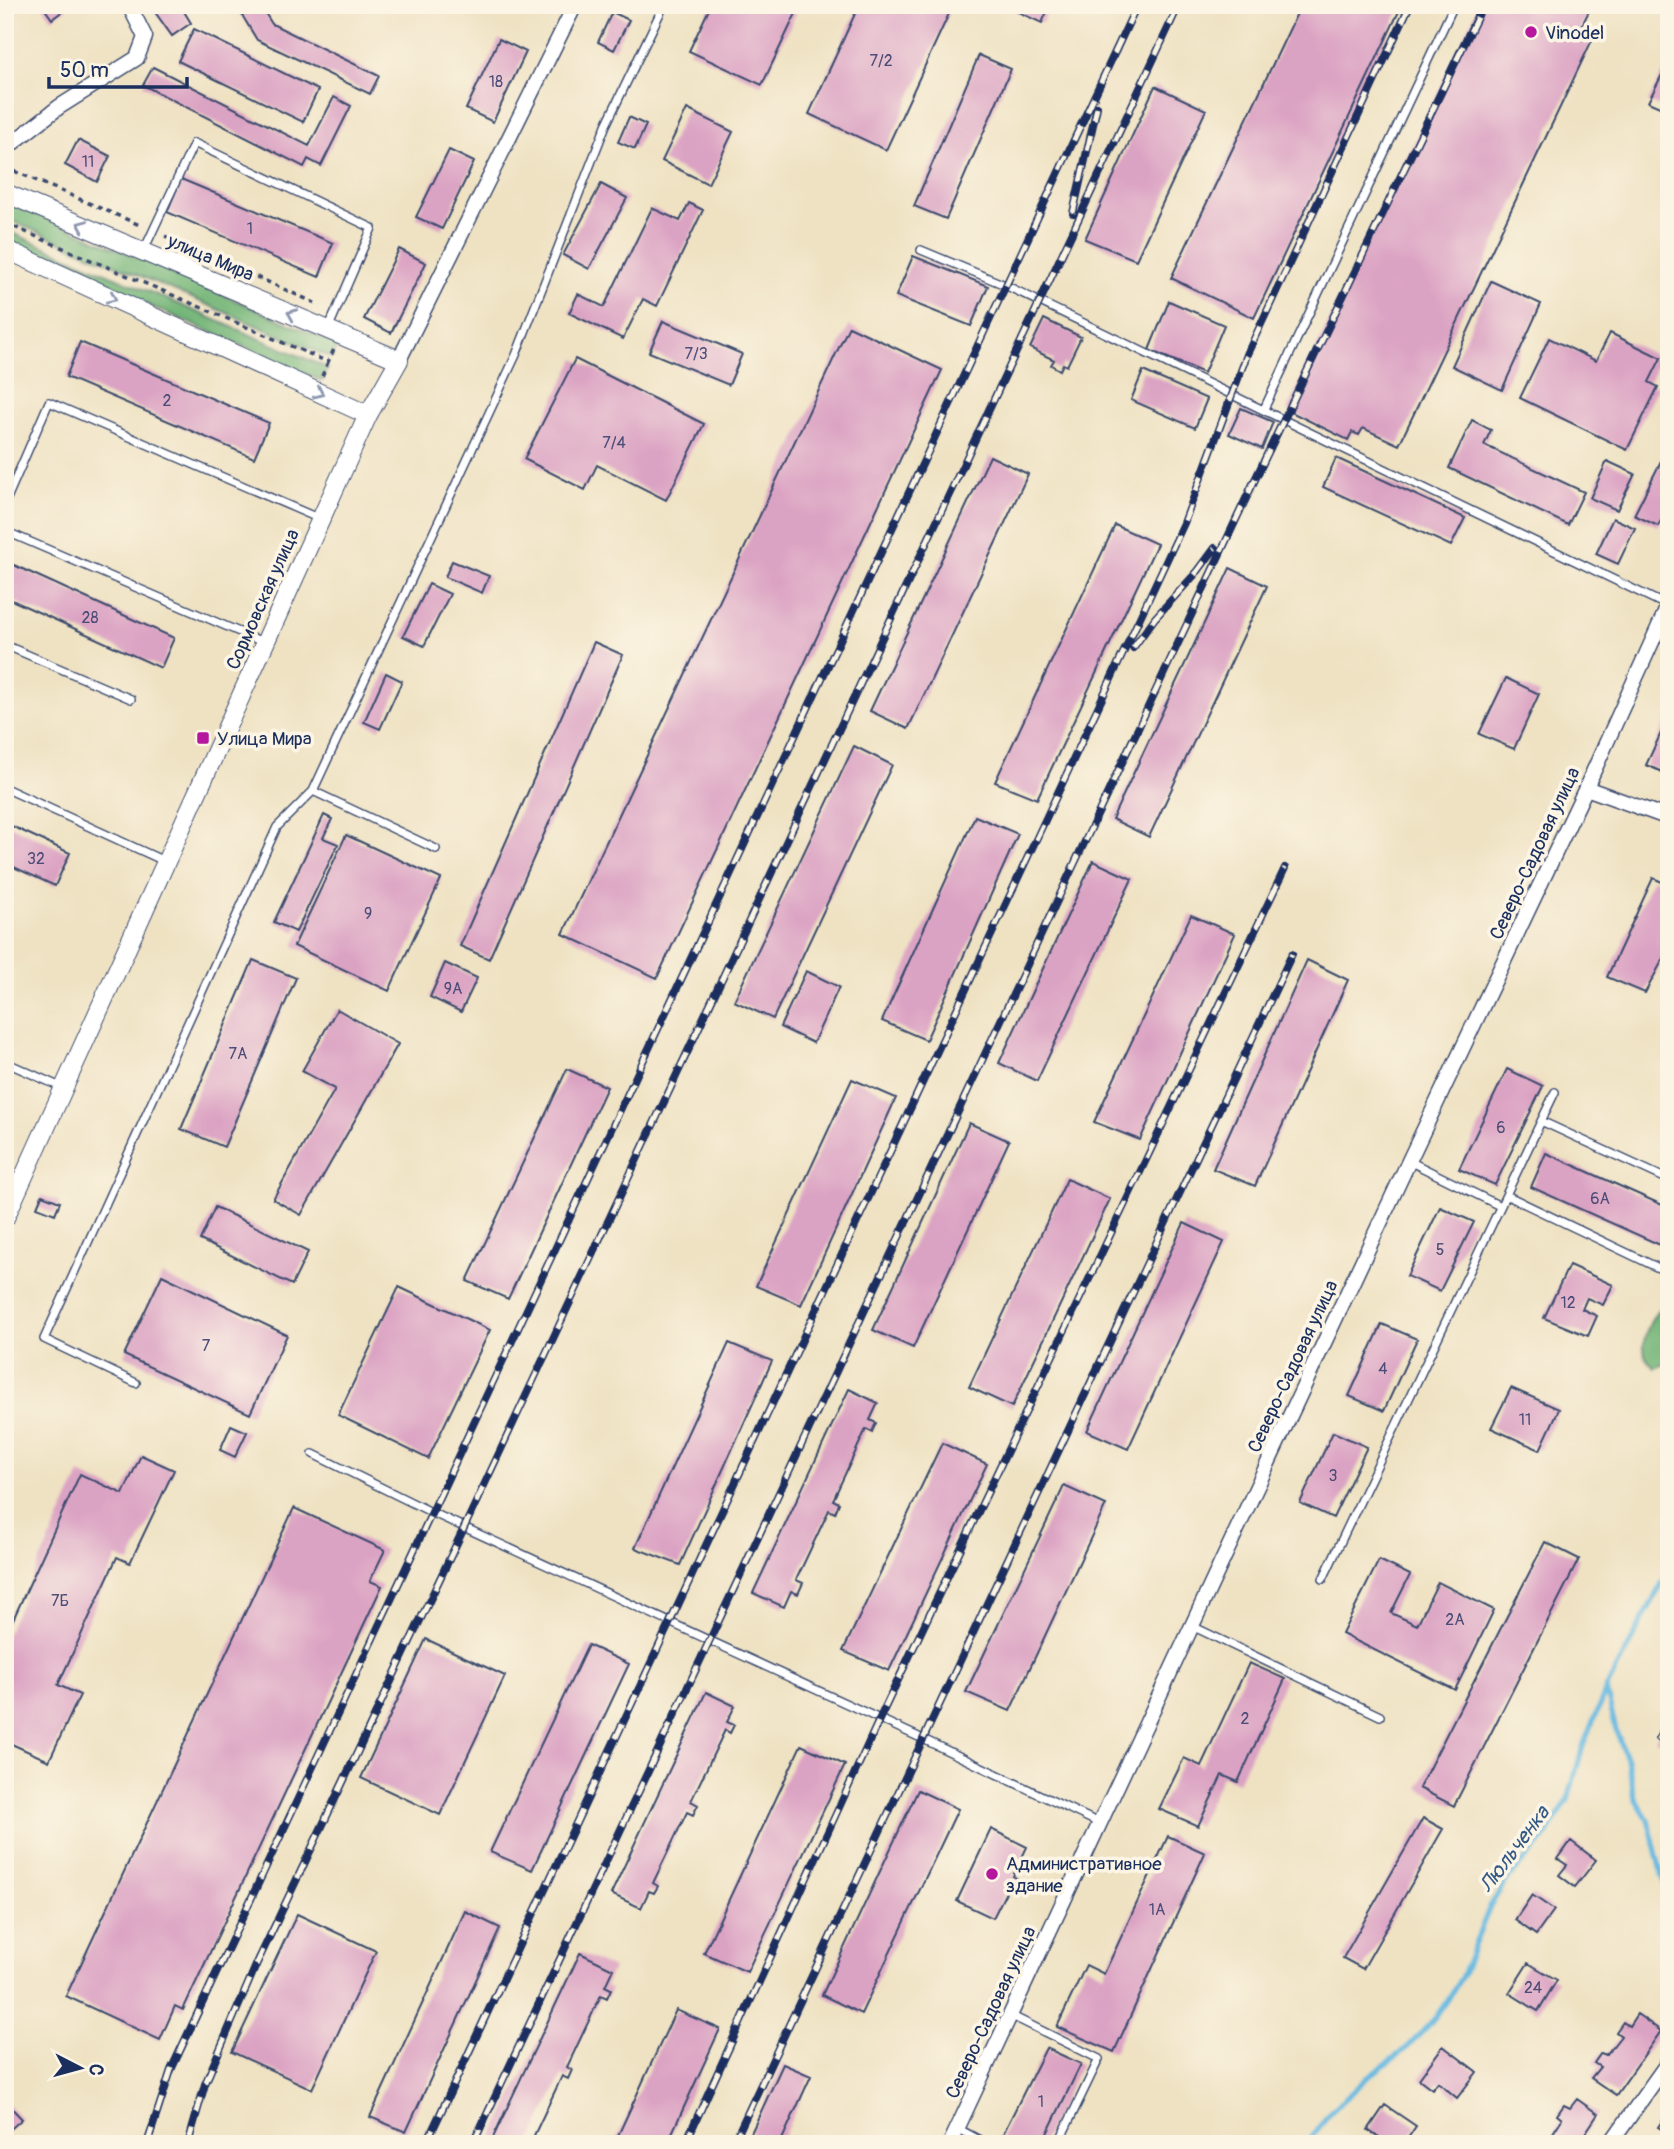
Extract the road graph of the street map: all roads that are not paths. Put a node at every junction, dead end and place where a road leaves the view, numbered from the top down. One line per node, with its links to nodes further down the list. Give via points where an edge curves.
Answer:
1 (129, 5): 5 (street, via 145,37 137,58 59,107)
2 (575, 5): 11 (street, Сормовская улица)
3 (664, 5): 23 (lane, via 606,125 516,355)
4 (1454, 5): 12 (lane)
5 (5, 149)
6 (5, 193): 9 (street, улица Мира, one-way to 6)
7 (5, 249): 13 (street, one-way to 13)
8 (921, 250): 12 (lane, via 1005,285)
9 (143, 251): 10 (street, улица Мира, one-way to 9); 10 (lane, via 194,143 372,228 336,312)
10 (332, 337): 11 (street, улица Мира)
11 (399, 360): 13 (street, Сормовская улица)
12 (1264, 409): 17 (lane)
13 (368, 415): 15 (street, Сормовская улица)
14 (5, 503): 15 (lane, via 49,402)
15 (321, 520): 18 (street, Сормовская улица)
16 (5, 531): 18 (lane)
17 (1668, 605): 22 (street, Северо-Садовая улица)
18 (265, 643): 26 (street, Сормовская улица)
19 (5, 645): 20 (lane)
20 (131, 699)
21 (5, 788): 26 (lane)
22 (1586, 788): 24 (street); 31 (street, Северо-Садовая улица)
23 (313, 791): 25 (lane); 37 (lane, via 277,827 44,1339)
24 (1669, 818)
25 (436, 849)
26 (166, 862): 28 (street, Сормовская улица)
27 (5, 1062): 28 (lane)
28 (64, 1089): 35 (street, Сормовская улица)
29 (1555, 1092): 30 (lane)
30 (1541, 1121): 32 (lane); 33 (lane)
31 (1409, 1160): 34 (lane); 40 (street, Северо-Садовая улица)
32 (1669, 1180)
33 (1506, 1195): 34 (lane); 36 (lane)
34 (1500, 1206): 39 (lane)
35 (5, 1218)
36 (1669, 1273)
37 (136, 1383)
38 (313, 1454): 42 (lane)
39 (1323, 1579)
40 (1192, 1626): 41 (lane); 42 (street, Северо-Садовая улица)
41 (1380, 1716)
42 (1099, 1823): 43 (street, Северо-Садовая улица)
43 (1010, 2014): 45 (street, Северо-Садовая улица); 48 (lane, via 1099,2059)
44 (1669, 2060): 49 (street)
45 (957, 2128): 46 (street, Северо-Садовая улица); 47 (lane)
46 (950, 2144)
47 (987, 2144)
48 (1058, 2144)
49 (1611, 2144)

